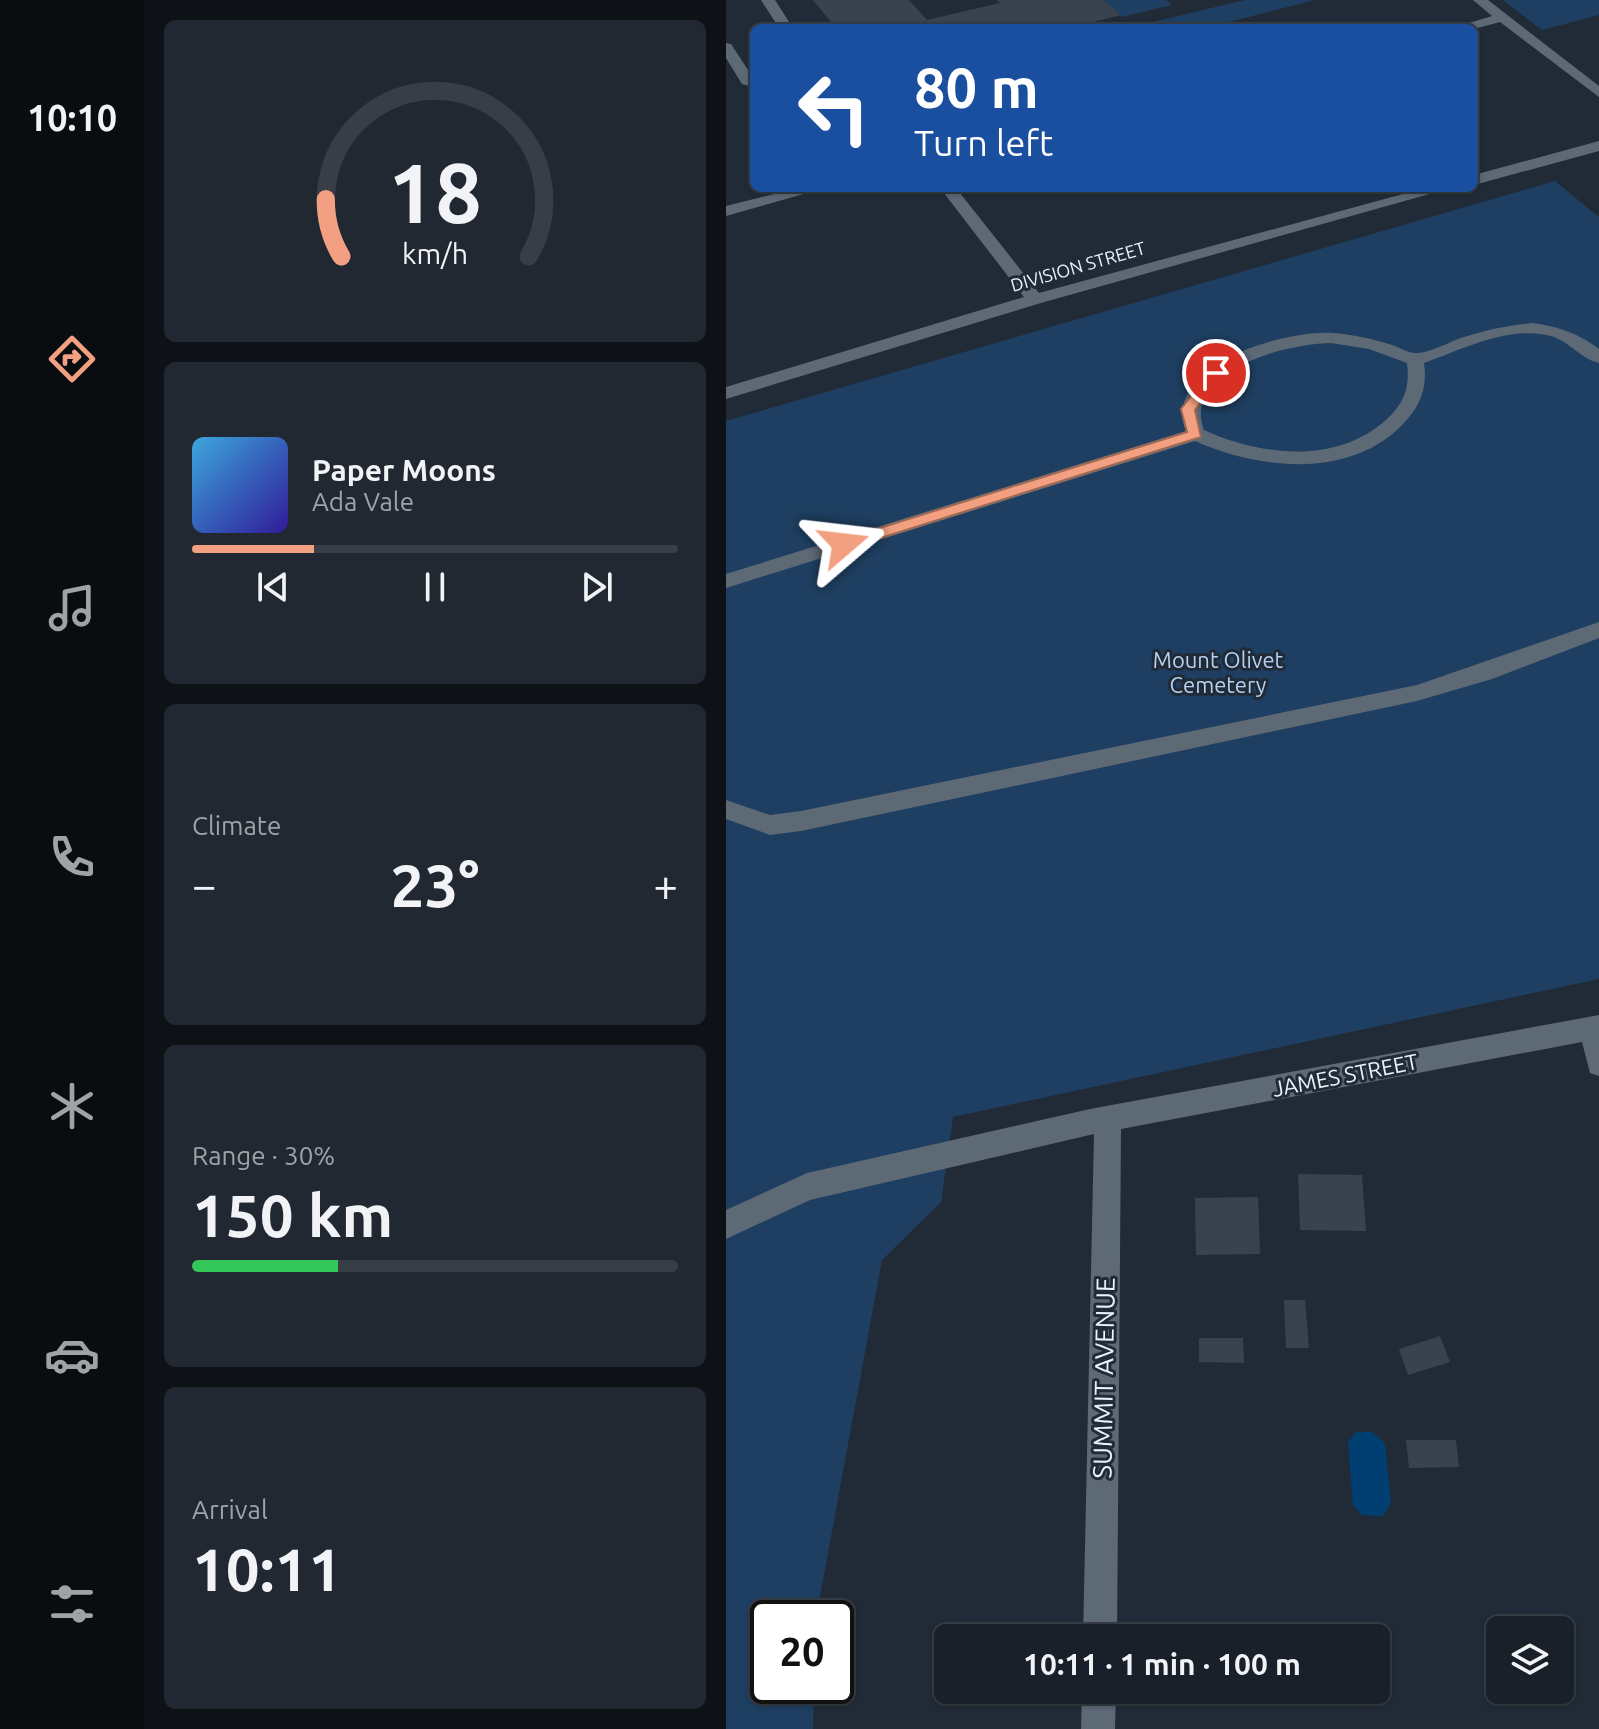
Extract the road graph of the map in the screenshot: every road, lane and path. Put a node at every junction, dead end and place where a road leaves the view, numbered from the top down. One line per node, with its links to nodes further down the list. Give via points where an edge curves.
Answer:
1 (768, 0): 4 (street)
2 (1480, 0): 3 (street)
3 (1503, 17): 5 (street); 8 (street)
4 (783, 24)
5 (1476, 24)
6 (726, 47): 7 (street)
7 (750, 84)
8 (1599, 93)
9 (1599, 146): 10 (street)
10 (1478, 179)
11 (801, 192): 14 (street)
12 (951, 192): 15 (street)
13 (1428, 192): 15 (street, DIVISION STREET)
14 (726, 211)
15 (1035, 299): 18 (street, DIVISION STREET)
16 (1599, 358): 17 (street, via 1578,338 1532,327)
17 (1415, 360): 19 (street, via 1419,370 1412,403 1396,424 1347,448 1315,458 1281,457 1243,453); 19 (street, via 1334,338 1263,348 1216,373 1199,391 1188,409)
18 (726, 393)
19 (1196, 434): 20 (street)
20 (726, 581)
21 (1599, 630): 22 (street, via 1417,693 816,818 770,825)
22 (726, 809)
23 (1596, 1028): 24 (street); 25 (street, JAMES STREET)
24 (1599, 1064)
25 (1099, 1120): 26 (street, JAMES STREET, via 807,1187); 27 (street, SUMMIT AVENUE)
26 (726, 1225)
27 (1100, 1624)
28 (1099, 1704): 29 (street)
29 (1098, 1729)

